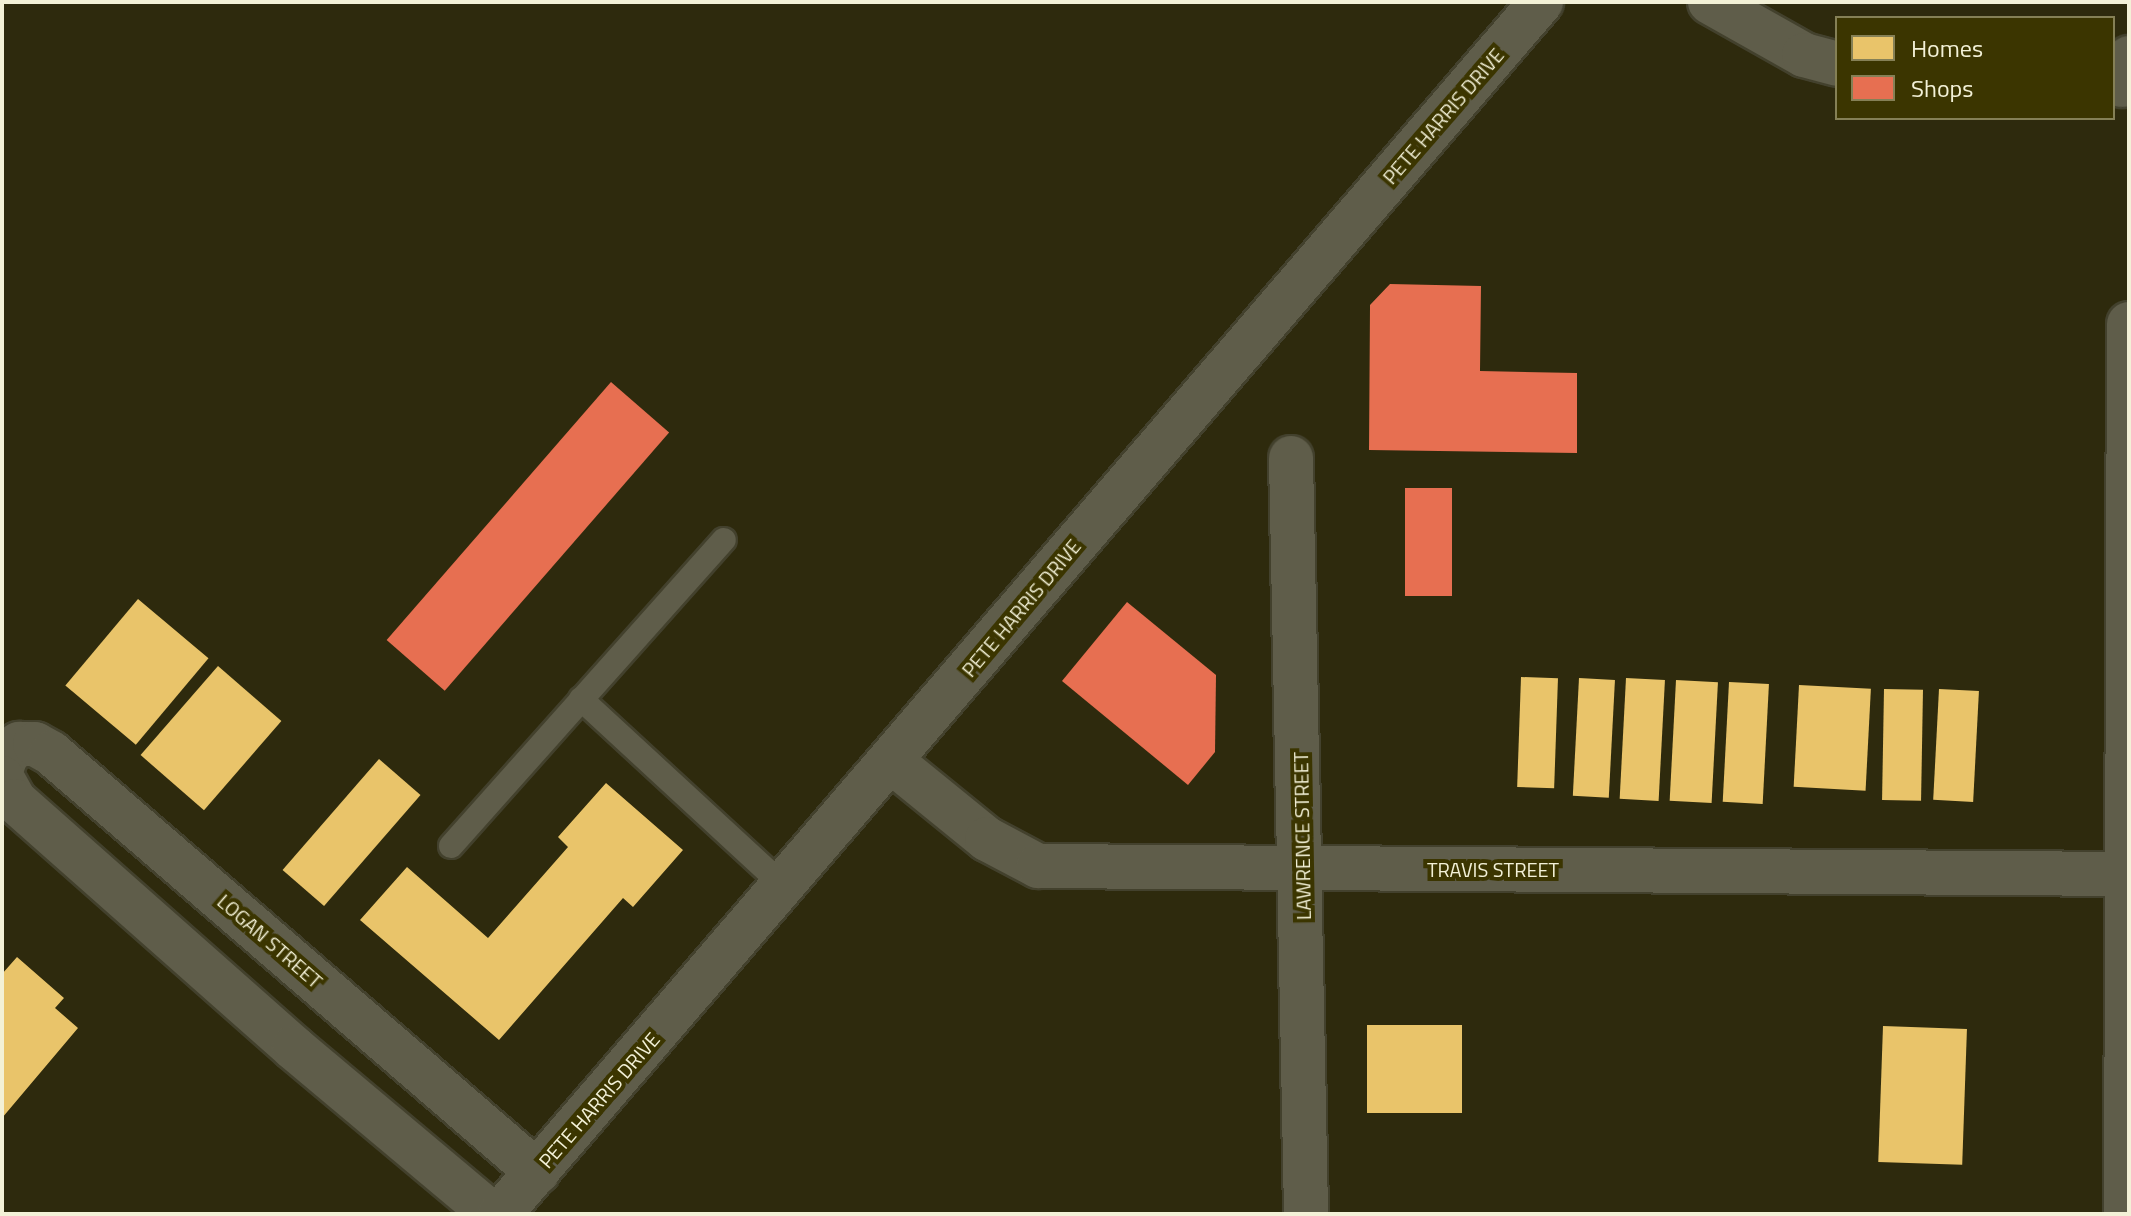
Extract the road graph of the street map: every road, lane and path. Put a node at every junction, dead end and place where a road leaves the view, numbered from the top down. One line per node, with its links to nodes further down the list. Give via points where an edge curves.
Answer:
1 (1541, 2): 8 (street, PETE HARRIS DRIVE)
2 (1710, 2): 3 (street, via 1804,55)
3 (1835, 63)
4 (2129, 324): 13 (street)
5 (1291, 458): 12 (street, LAWRENCE STREET)
6 (724, 540): 7 (lane)
7 (581, 699): 11 (lane); 14 (lane)
8 (891, 761): 12 (street, TRAVIS STREET, via 987,839 1038,866); 14 (street, PETE HARRIS DRIVE)
9 (2, 767): 15 (street, LOGAN STREET, via 19,744 35,744 51,753)
10 (2, 778): 16 (street, via 15,801)
11 (451, 846)
12 (1302, 867): 13 (street, TRAVIS STREET); 18 (street, LAWRENCE STREET)
13 (2128, 874): 19 (street)
14 (784, 886): 15 (street, PETE HARRIS DRIVE)
15 (537, 1172): 17 (street, PETE HARRIS DRIVE)
16 (492, 1214)
17 (500, 1214)
18 (1306, 1214)
19 (2126, 1214)

